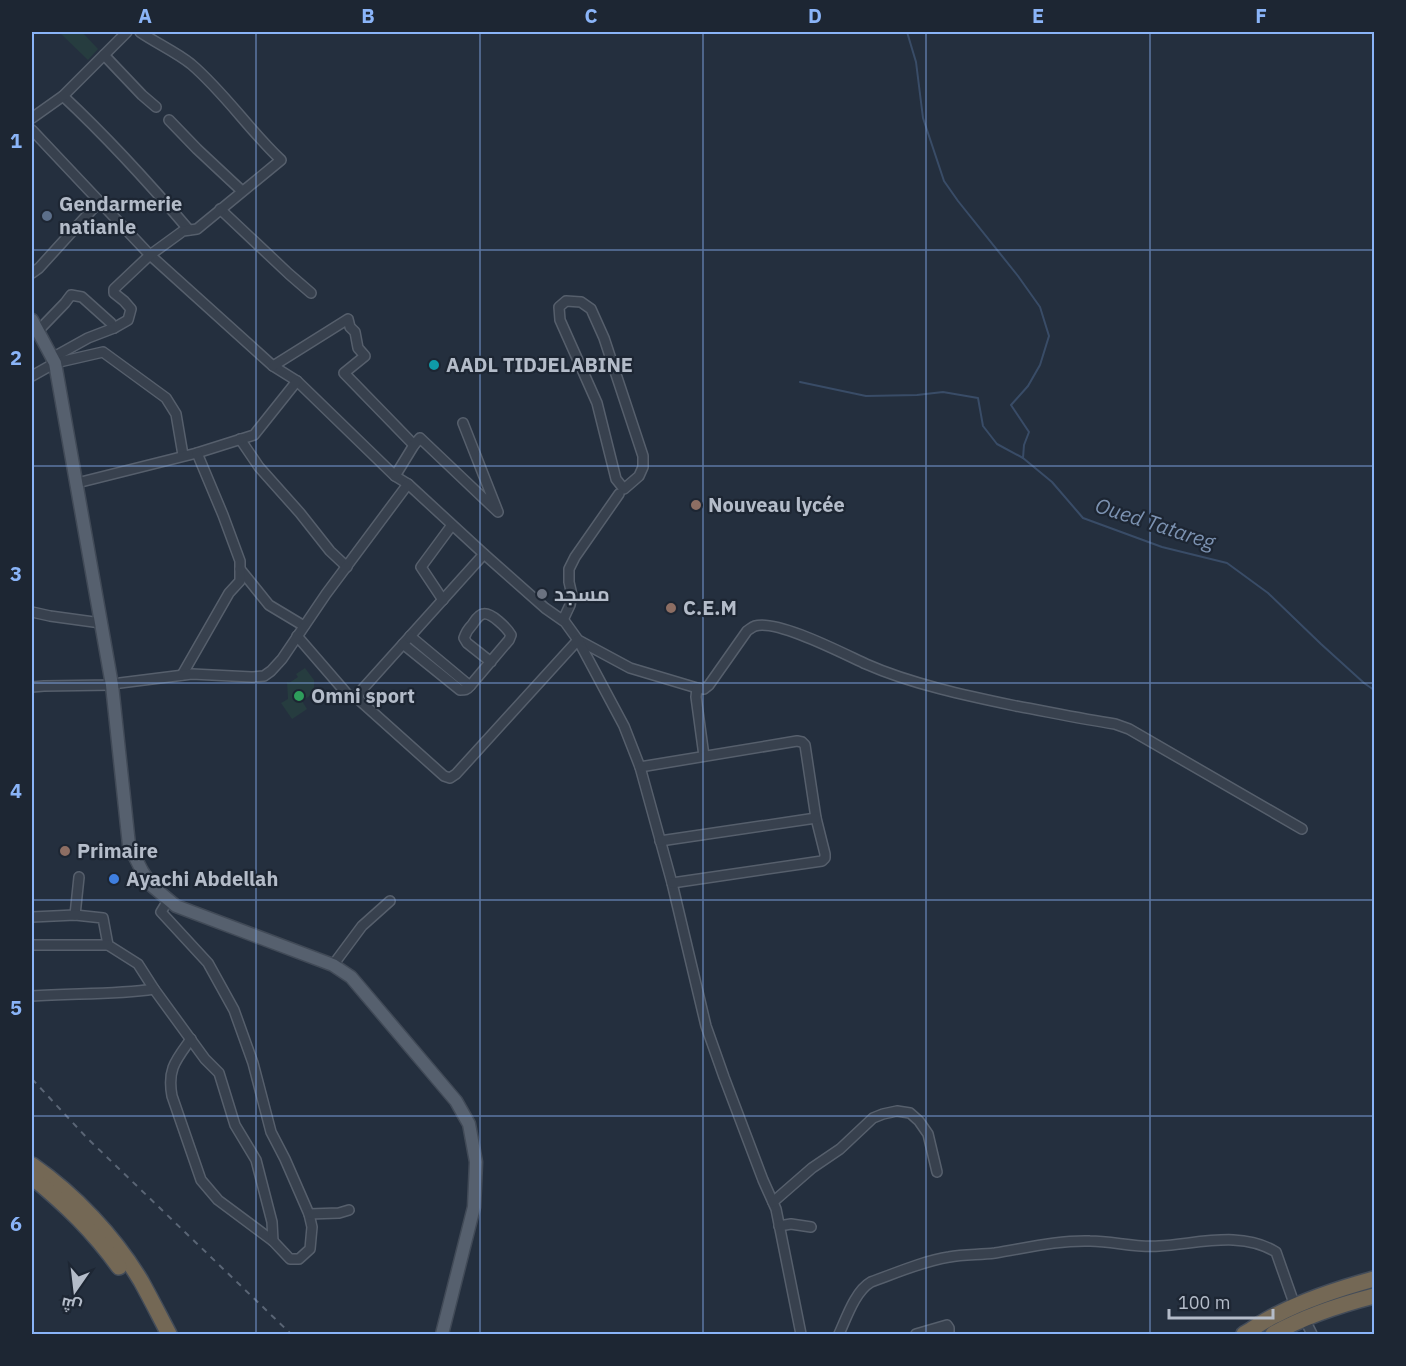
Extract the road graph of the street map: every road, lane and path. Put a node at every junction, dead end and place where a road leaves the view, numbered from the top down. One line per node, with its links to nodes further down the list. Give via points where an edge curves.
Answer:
1 (127, 32): 3 (street)
2 (140, 32): 9 (street, via 189,62 281,160)
3 (104, 55): 4 (street); 5 (street)
4 (63, 96): 6 (street); 12 (street, via 100,130)
5 (156, 107)
6 (32, 118)
7 (169, 120): 9 (street)
8 (32, 129): 10 (street)
9 (242, 191): 11 (street)
10 (99, 202): 13 (street); 14 (street)
11 (220, 209): 12 (street, via 197,229); 15 (street)
12 (189, 230): 13 (street)
13 (150, 255): 17 (street, via 114,289 131,311 128,320); 20 (street)
14 (32, 273)
15 (311, 293)
16 (32, 320): 18 (main road)
17 (114, 328): 18 (street, via 82,297 71,295); 19 (street, via 88,338)
18 (38, 331): 19 (main road)
19 (53, 361): 21 (street); 27 (street, via 103,352 166,398 176,414); 29 (main road)
20 (273, 366): 22 (street); 25 (street, via 348,319 358,348 365,356 344,372)
21 (32, 376)
22 (297, 381): 24 (street, via 254,435); 28 (street)
23 (463, 423): 25 (street, via 498,512 420,438)
24 (240, 439): 26 (street); 34 (street, via 259,467)
25 (414, 445): 28 (street)
26 (197, 453): 27 (street); 35 (street)
27 (183, 455): 29 (street)
28 (395, 476): 30 (street)
29 (77, 483): 39 (main road)
30 (408, 484): 32 (street); 34 (street)
31 (621, 491): 31 (street, via 639,476 644,467 643,456 591,309 581,302 566,301 559,307 560,320 597,403); 38 (street, via 569,569 572,595)
32 (452, 525): 33 (street); 36 (street, via 421,567)
33 (484, 555): 36 (street); 38 (street)
34 (347, 567): 40 (street)
35 (240, 568): 40 (street, via 269,605); 46 (street, via 240,581 229,593)
36 (443, 600): 42 (street)
37 (32, 612): 39 (street)
38 (562, 620): 43 (street)
39 (101, 623): 48 (main road)
40 (304, 626): 41 (street)
41 (297, 636): 46 (street, via 282,659 264,676); 53 (street, via 348,695)
42 (410, 636): 44 (street); 50 (street)
43 (578, 640): 52 (street, via 630,668); 53 (street, via 450,778); 55 (street, via 624,726)
44 (403, 645): 50 (street, via 460,690); 53 (street, via 359,693)
45 (491, 662): 45 (street, via 511,635 489,614 484,614 464,638); 50 (street)
46 (182, 675): 48 (street)
47 (32, 677): 49 (street)
48 (112, 685): 49 (street); 61 (main road, via 121,812 129,844 152,886)
49 (44, 686): 51 (street)
50 (470, 686)
51 (32, 687)
52 (697, 688): 54 (street); 57 (street, via 709,685 747,631 762,625 773,626 874,667 959,693 1130,729)
53 (358, 699)
54 (704, 756): 55 (street); 56 (street, via 802,742)
55 (640, 767): 58 (street)
56 (816, 818): 58 (street); 60 (street, via 825,854 822,861)
57 (1302, 829)
58 (660, 841): 60 (street)
59 (79, 877): 63 (street)
60 (672, 883): 74 (street, via 705,1026)
61 (169, 899): 67 (main road, via 176,906); 76 (street, via 161,912 208,963 234,1010 254,1063 271,1132)
62 (390, 901): 67 (street, via 362,926)
63 (75, 915): 64 (street); 66 (street, via 103,918)
64 (32, 917)
65 (32, 945): 66 (street)
66 (108, 945): 68 (street, via 138,964)
67 (333, 965): 85 (main road, via 351,977 456,1101 469,1124 476,1162 474,1207)
68 (154, 989): 69 (street); 70 (street)
69 (32, 996)
70 (191, 1039): 79 (street, via 219,1073 235,1125 256,1160); 79 (street, via 174,1063 170,1083 201,1180 218,1200)
71 (32, 1164): 84 (highway, via 70,1196 116,1245)
72 (937, 1173): 74 (street, via 928,1134 919,1120 910,1113 897,1111 873,1118)
73 (32, 1178): 83 (highway, via 80,1219 108,1252)
74 (773, 1202): 77 (street)
75 (349, 1210): 76 (street)
76 (309, 1214): 79 (street, via 310,1249 299,1259 290,1259)
77 (779, 1226): 78 (street); 86 (street)
78 (811, 1227)
79 (273, 1241)
80 (1374, 1279): 82 (highway, via 1333,1291)
81 (1374, 1296): 82 (highway, via 1322,1311)
82 (1299, 1312): 87 (street, via 1276,1252 1251,1242 1225,1240 1158,1246 1062,1242 950,1256 871,1282 858,1295); 90 (highway, via 1274,1316); 91 (highway); 92 (street)
83 (157, 1335)
84 (169, 1335)
85 (442, 1335)
86 (801, 1335)
87 (838, 1335)
88 (916, 1335): 89 (street, via 947,1325 949,1332)
89 (942, 1335)
90 (1244, 1335)
91 (1273, 1335)
92 (1312, 1335)

